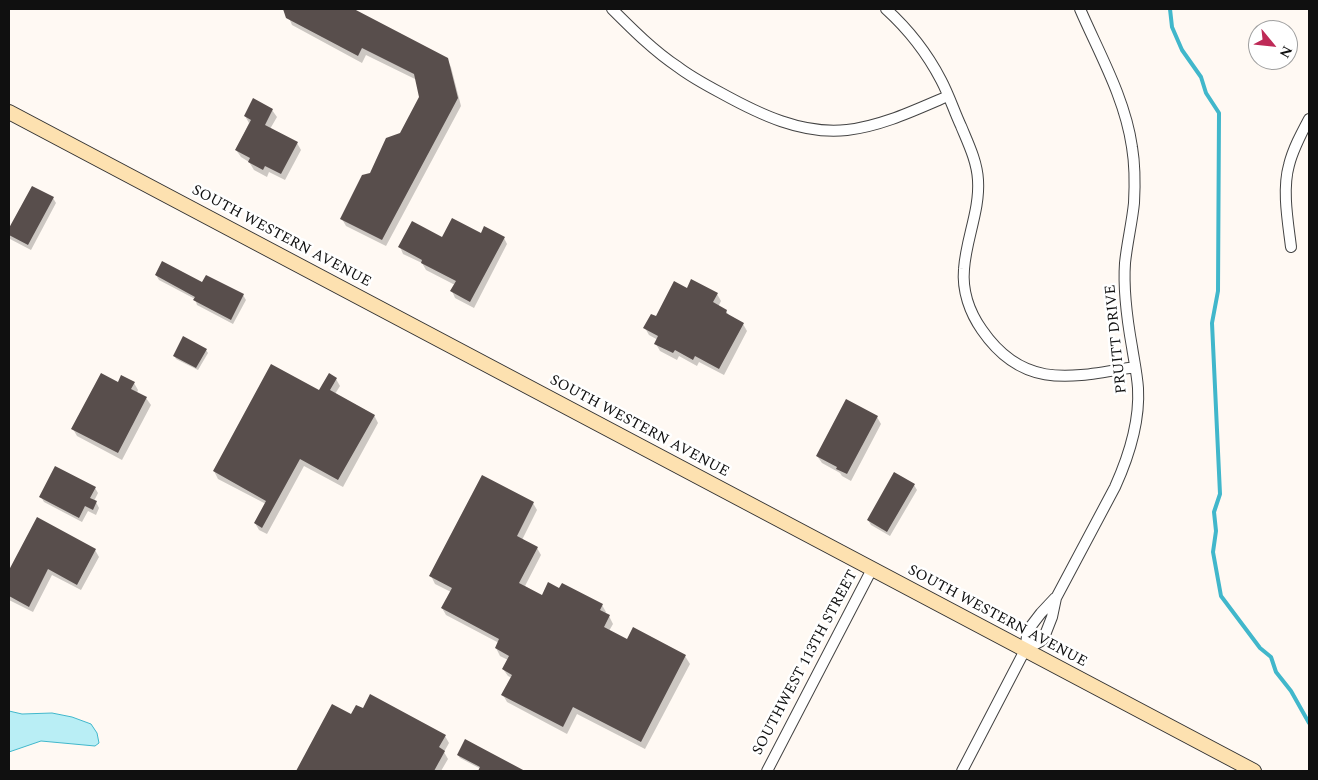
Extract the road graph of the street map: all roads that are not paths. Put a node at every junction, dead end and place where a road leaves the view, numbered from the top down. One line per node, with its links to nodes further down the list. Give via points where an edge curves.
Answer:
1 (612, 9): 4 (street, via 650,46 678,67 734,100 795,126 819,131 870,126)
2 (886, 9): 4 (street, via 915,39)
3 (1080, 9): 8 (street, PRUITT DRIVE, via 1118,95 1132,146 1134,203 1125,263 1125,290)
4 (948, 96): 8 (street, via 971,150 978,179 964,281 976,322 1005,356 1029,370 1068,376)
5 (9, 112): 9 (main road, SOUTH WESTERN AVENUE)
6 (1309, 119): 7 (street, via 1288,167 1287,216)
7 (1291, 247)
8 (1136, 368): 10 (street, PRUITT DRIVE, via 1137,412 1123,469)
9 (872, 569): 11 (main road, SOUTH WESTERN AVENUE); 13 (street, SOUTHWEST 113TH STREET)
10 (1056, 598): 11 (street, PRUITT DRIVE, via 1028,630); 11 (street, PRUITT DRIVE, via 1043,640)
11 (1025, 650): 12 (main road, SOUTH WESTERN AVENUE); 14 (street)
12 (1246, 769)
13 (767, 771)
14 (962, 771)

